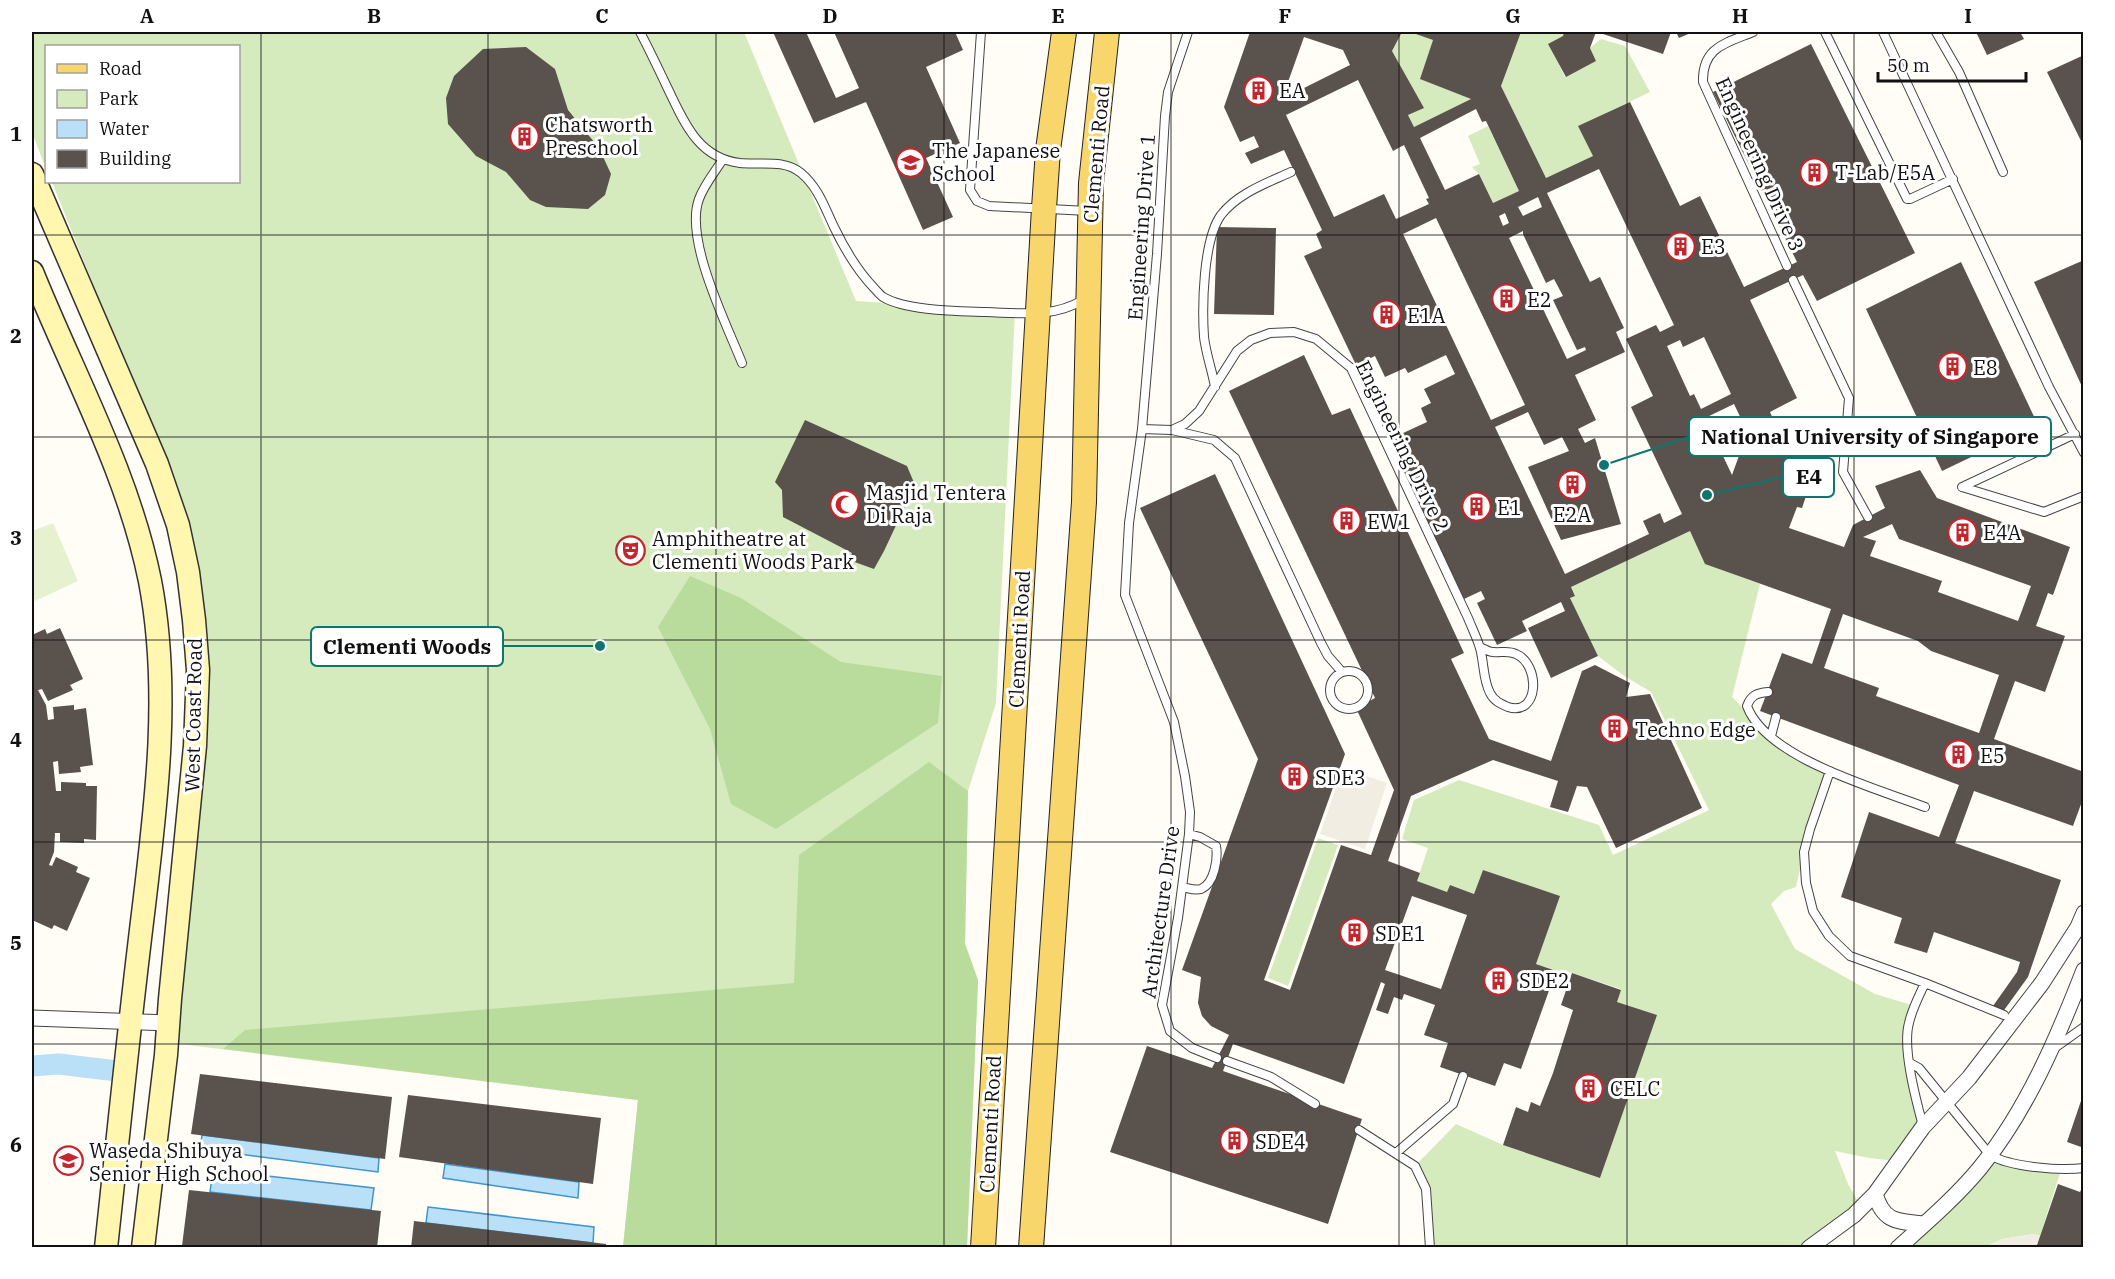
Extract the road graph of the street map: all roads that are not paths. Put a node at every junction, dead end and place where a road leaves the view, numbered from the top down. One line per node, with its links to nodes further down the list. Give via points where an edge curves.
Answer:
1 (640, 32): 10 (lane, via 686,127 697,142)
2 (981, 32): 15 (lane, via 970,190 977,201 989,206)
3 (1064, 32): 15 (main road, Clementi Road)
4 (1107, 32): 16 (main road, Clementi Road)
5 (1188, 32): 24 (lane, Engineering Drive 1, via 1170,84 1165,116)
6 (1753, 32): 17 (lane, Engineering Drive 3, via 1717,47 1705,62 1703,82)
7 (1825, 32): 14 (lane, via 1906,199)
8 (1936, 32): 12 (lane, via 1959,72)
9 (1887, 33): 14 (lane)
10 (723, 159): 21 (lane, via 787,165 801,173 813,184 860,273 883,297 949,311); 22 (lane, via 699,199 696,235 700,257)
11 (1291, 172): 23 (lane, via 1238,199 1211,232 1204,337)
12 (2003, 172)
13 (32, 174): 45 (main road, West Coast Road, via 157,464 178,525 188,572 198,670 195,746)
14 (1953, 179): 26 (lane)
15 (1044, 208): 16 (lane); 21 (main road, Clementi Road)
16 (1090, 211): 20 (main road, Clementi Road)
17 (1787, 266)
18 (32, 272): 44 (main road, West Coast Road, via 121,480 148,573 155,620 160,741)
19 (1793, 280): 29 (lane, Engineering Drive 3, via 1849,398 1843,472)
20 (1087, 298): 21 (lane, via 1070,308); 61 (main road, Clementi Road, via 1084,502)
21 (1038, 314): 64 (main road, Clementi Road)
22 (742, 363)
23 (1215, 387): 25 (lane, Engineering Drive 2, via 1199,411); 30 (lane, Engineering Drive 2, via 1237,351 1270,333 1294,332 1316,339 1351,368)
24 (1142, 429): 25 (lane); 37 (lane, Architecture Drive, via 1129,523 1125,595 1174,722 1190,812)
25 (1172, 430): 31 (lane, via 1214,440 1235,458 1328,656)
26 (2074, 434): 27 (lane); 28 (lane, via 1962,487 2044,512)
27 (2084, 453)
28 (2084, 496)
29 (1868, 517)
30 (1480, 647): 30 (lane, Engineering Drive 2, via 1518,655 1530,666 1533,695 1526,705 1515,709 1500,704 1491,693)
31 (1342, 672): 31 (lane, via 1332,680 1329,693 1342,708 1354,708 1364,701 1367,684 1354,671)
32 (1768, 693): 34 (lane, via 1750,697 1747,706 1750,716)
33 (1776, 717): 34 (lane)
34 (1771, 736): 35 (lane, via 1780,747)
35 (1830, 771): 36 (lane); 41 (lane, via 1804,852 1813,911 1829,936 1850,956)
36 (1925, 807)
37 (1189, 834): 38 (lane, Architecture Drive); 38 (lane, via 1216,846 1217,855 1211,878 1203,888)
38 (1182, 887): 48 (lane, Architecture Drive, via 1162,1005 1170,1031 1191,1048)
39 (2084, 913): 52 (street, via 2042,983)
40 (2084, 970): 47 (street)
41 (1925, 983): 42 (lane); 50 (lane, via 1908,1025)
42 (2004, 1015)
43 (32, 1018): 44 (street)
44 (131, 1021): 45 (street); 62 (main road, West Coast Road)
45 (169, 1023): 63 (main road, West Coast Road)
46 (2084, 1027): 47 (lane)
47 (2050, 1052): 57 (street)
48 (1217, 1058)
49 (1227, 1061): 53 (lane, via 1271,1077)
50 (1910, 1063): 52 (lane, via 1919,1068); 54 (lane)
51 (1463, 1076): 56 (lane, via 1453,1104)
52 (1947, 1102): 54 (street); 57 (lane)
53 (1315, 1104)
54 (1923, 1127): 59 (street)
55 (1359, 1130): 56 (lane)
56 (1396, 1153): 65 (lane, via 1415,1166 1426,1189)
57 (1990, 1155): 58 (lane, via 1999,1161 2044,1168); 60 (street)
58 (2084, 1168)
59 (1875, 1194): 60 (street, via 1880,1209 1892,1220); 66 (street)
60 (1924, 1224): 67 (street)
61 (1032, 1243)
62 (106, 1248)
63 (143, 1248)
64 (983, 1248)
65 (1430, 1248)
66 (1809, 1248)
67 (1898, 1248)

